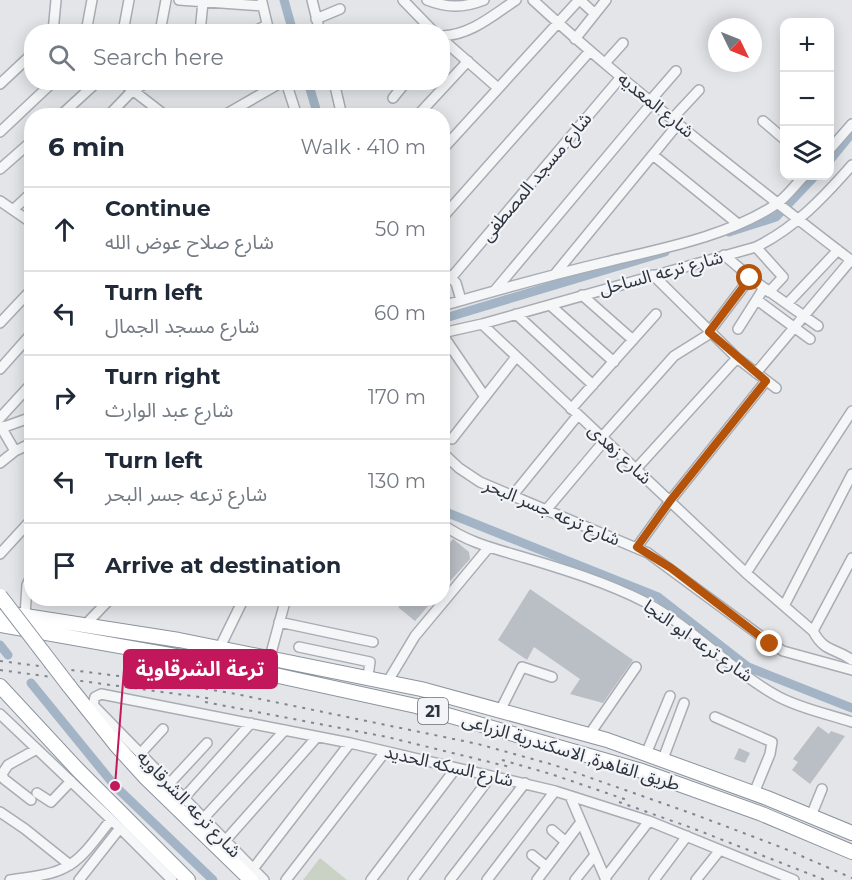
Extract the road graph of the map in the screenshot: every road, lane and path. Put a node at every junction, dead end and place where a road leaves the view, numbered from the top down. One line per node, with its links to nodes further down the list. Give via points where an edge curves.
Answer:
1 (56, 0): 19 (street)
2 (92, 0): 20 (street)
3 (129, 0): 21 (street)
4 (166, 0): 22 (street)
5 (179, 0): 13 (street)
6 (312, 0): 17 (street)
7 (403, 0): 26 (street)
8 (427, 0): 9 (street, via 460,7)
9 (484, 0)
10 (516, 0): 27 (street, via 471,29)
11 (533, 0): 18 (street, شارع المعديه)
12 (606, 0): 16 (street)
13 (203, 2): 14 (street); 23 (street)
14 (262, 3): 24 (street)
15 (340, 9): 17 (street)
16 (595, 14): 18 (street, via 578,0); 28 (street)
17 (316, 19): 25 (street)
18 (557, 22): 28 (street, شارع المعديه); 39 (street)
19 (53, 24)
20 (88, 24)
21 (124, 24)
22 (162, 24)
23 (201, 24)
24 (267, 24)
25 (318, 24)
26 (426, 24)
27 (450, 35)
28 (575, 39): 31 (street, شارع المعديه)
29 (623, 43): 34 (street)
30 (450, 44): 32 (street)
31 (590, 51): 34 (street, شارع المعديه); 75 (street)
32 (468, 61): 37 (street); 39 (street)
33 (24, 62): 38 (street)
34 (605, 63): 36 (street, شارع المعديه)
35 (676, 71): 50 (street)
36 (621, 77): 50 (street, شارع المعديه); 86 (street, شارع مسجد المصطفى)
37 (450, 80)
38 (0, 84)
39 (498, 88): 65 (street)
40 (45, 90): 51 (street)
41 (88, 90): 52 (street)
42 (133, 90): 53 (street); 54 (street)
43 (270, 90): 55 (street)
44 (287, 90): 56 (street)
45 (335, 90): 57 (street)
46 (400, 90): 49 (street)
47 (441, 90): 58 (street)
48 (699, 90): 61 (street)
49 (393, 98)
50 (651, 102): 61 (street, شارع المعديه); 88 (street)
51 (25, 108)
52 (69, 108)
53 (116, 108)
54 (156, 108)
55 (237, 108)
56 (294, 108)
57 (340, 108)
58 (424, 108)
59 (24, 109): 63 (street)
60 (763, 121): 64 (street)
61 (675, 122): 68 (street); 74 (street, شارع المعديه)
62 (852, 124): 66 (street)
63 (0, 132)
64 (780, 136)
65 (450, 141)
66 (834, 144)
67 (24, 148): 70 (street)
68 (652, 155): 79 (street); 84 (street)
69 (852, 165): 78 (street, شارع ترعه الساحل)
70 (0, 170)
71 (801, 180): 74 (street, شارع ترعه الساحل)
72 (24, 200): 76 (street)
73 (0, 201): 76 (street)
74 (780, 205): 78 (street, شارع المعديه); 79 (street, شارع ترعه الساحل)
75 (450, 209)
76 (13, 210): 77 (street)
77 (24, 218)
78 (796, 219): 80 (street, شارع ترعه الساحل); 81 (street, شارع المعديه)
79 (738, 224): 84 (street, شارع ترعه الساحل, via 682,243)
80 (756, 247): 82 (street, شارع ترعه الساحل); 89 (street, via 783,277)
81 (838, 250): 83 (street, شارع المعديه); 96 (street)
82 (724, 255): 85 (street, شارع ترعه الساحل); 87 (street)
83 (852, 261): 99 (street)
84 (555, 274): 88 (street, شارع ترعه الساحل)
85 (653, 275): 90 (street, شارع ترعه الساحل); 106 (street)
86 (451, 278): 92 (street)
87 (750, 278): 89 (street); 106 (street)
88 (496, 289): 92 (street, شارع ترعه الساحل)
89 (767, 290): 93 (street); 96 (street)
90 (582, 295): 95 (street, شارع ترعه الساحل); 108 (street)
91 (24, 298): 100 (street)
92 (461, 300): 94 (street, شارع ترعه الساحل)
93 (757, 300): 103 (street); 104 (street)
94 (450, 303)
95 (550, 304): 97 (street, شارع ترعه الساحل); 113 (street)
96 (787, 304): 99 (street)
97 (516, 314): 101 (street, شارع ترعه الساحل); 117 (street)
98 (656, 314): 108 (street)
99 (804, 316): 102 (street); 103 (street)
100 (0, 323)
101 (482, 324): 105 (street, شارع ترعه الساحل); 111 (street, شارع زهدى)
102 (818, 326)
103 (795, 328): 107 (street); 115 (street)
104 (738, 329)
105 (450, 332)
106 (709, 332): 112 (street); 126 (street, via 675,356)
107 (810, 339)
108 (633, 340): 113 (street)
109 (24, 342): 114 (street)
110 (450, 346): 120 (street)
111 (516, 357): 120 (street); 122 (street, شارع زهدى)
112 (737, 358): 115 (street); 131 (street)
113 (614, 362): 117 (street)
114 (0, 369)
115 (756, 373): 116 (street)
116 (766, 381): 118 (street); 134 (street)
117 (593, 385): 122 (street)
118 (776, 388)
119 (24, 393): 124 (street)
120 (485, 397): 125 (street)
121 (852, 411): 142 (street)
122 (574, 412): 126 (street, شارع زهدى); 133 (street)
123 (24, 419): 124 (street)
124 (0, 424): 128 (street)
125 (453, 439)
126 (603, 439): 131 (street, شارع زهدى); 135 (street)
127 (24, 447): 128 (street)
128 (15, 451): 130 (street)
129 (450, 459): 133 (street, شارع ترعه جسر البحر, via 470,476)
130 (0, 462)
131 (636, 470): 134 (street, شارع زهدى)
132 (852, 474): 151 (street)
133 (513, 495): 135 (street, شارع ترعه جسر البحر)
134 (670, 501): 139 (street); 142 (street, شارع زهدى)
135 (547, 509): 139 (street, شارع ترعه جسر البحر)
136 (24, 528): 140 (street)
137 (450, 529): 138 (street, شارع ترعه ابو النجا)
138 (489, 547): 144 (street); 175 (street, شارع ترعه ابو النجا, via 565,570 646,603 780,697)
139 (637, 547): 164 (street, شارع ترعه جسر البحر, via 671,568 770,644)
140 (0, 554)
141 (852, 558): 157 (street)
142 (746, 573): 151 (street, شارع زهدى)
143 (0, 586): 153 (street)
144 (450, 594)
145 (0, 597): 217 (highway, bridge, via 116,745 146,778)
146 (24, 606): 153 (street)
147 (103, 606): 156 (street)
148 (240, 606): 159 (street)
149 (284, 606): 154 (street)
150 (440, 606): 167 (street, via 415,636)
151 (784, 606): 157 (street, شارع زهدى)
152 (0, 612): 153 (highway, طريق القاهرة, الاسكندرية الزراعى / 21)
153 (22, 615): 156 (highway, طريق القاهرة, الاسكندرية الزراعى / 21)
154 (279, 622): 158 (street); 161 (street)
155 (0, 624): 212 (highway, طريق القاهرة, الاسكندرية الزراعى / 21, via 238,667 416,706 642,771 762,814)
156 (85, 625): 159 (highway, طريق القاهرة, الاسكندرية الزراعى / 21)
157 (813, 631): 162 (street, شارع زهدى, via 823,646)
158 (373, 642)
159 (220, 647): 161 (highway, طريق القاهرة, الاسكندرية الزراعى / 21)
160 (299, 647): 165 (street, via 370,662)
161 (270, 657): 165 (highway, طريق القاهرة, الاسكندرية الزراعى / 21)
162 (852, 660)
163 (636, 667): 179 (street)
164 (852, 670)
165 (368, 676): 167 (highway, طريق القاهرة, الاسكندرية الزراعى / 21)
166 (552, 677): 172 (street, via 522,667)
167 (388, 681): 172 (highway, طريق القاهرة, الاسكندرية الزراعى / 21)
168 (0, 686): 222 (highway)
169 (670, 696): 186 (street)
170 (94, 699): 176 (street, شارع السكه الحديد, via 101,694); 185 (street, شارع ترعه الشرقاويه, via 93,705)
171 (684, 703): 187 (street)
172 (500, 711): 179 (highway, طريق القاهرة, الاسكندرية الزراعى / 21)
173 (0, 714): 183 (street)
174 (715, 717): 196 (street, via 772,742)
175 (852, 722)
176 (251, 723): 178 (street, شارع السكه الحديد); 198 (street)
177 (163, 729): 185 (street)
178 (285, 730): 180 (street, شارع السكه الحديد); 201 (street)
179 (589, 735): 186 (highway, طريق القاهرة, الاسكندرية الزراعى / 21)
180 (316, 737): 182 (street, شارع السكه الحديد); 209 (street)
181 (207, 743): 193 (street)
182 (350, 743): 184 (street, شارع السكه الحديد); 217 (street)
183 (38, 749): 188 (street); 191 (street)
184 (385, 752): 189 (street, شارع السكه الحديد); 224 (street)
185 (140, 754): 193 (street, شارع ترعه الشرقاويه)
186 (646, 754): 187 (highway, طريق القاهرة, الاسكندرية الزراعى / 21)
187 (663, 759): 196 (highway, طريق القاهرة, الاسكندرية الزراعى / 21)
188 (3, 766): 191 (street, via 3,777 34,797 51,802)
189 (456, 768): 190 (street, شارع السكه الحديد); 225 (street)
190 (491, 776): 192 (street, شارع السكه الحديد); 226 (street)
191 (71, 781): 202 (street)
192 (525, 783): 195 (street, شارع السكه الحديد); 227 (street)
193 (169, 784): 198 (street, شارع ترعه الشرقاويه)
194 (822, 789): 200 (street)
195 (555, 791): 197 (street, شارع السكه الحديد); 228 (street)
196 (754, 793): 200 (highway, طريق القاهرة, الاسكندرية الزراعى / 21)
197 (570, 796): 203 (street, شارع السكه الحديد); 204 (street)
198 (183, 799): 201 (street, شارع ترعه الشرقاويه)
199 (0, 812): 215 (street)
200 (811, 816): 207 (highway, طريق القاهرة, الاسكندرية الزراعى / 21)
201 (203, 819): 209 (street, شارع ترعه الشرقاويه)
202 (111, 820): 205 (street); 215 (street)
203 (649, 821): 208 (street, شارع السكه الحديد); 218 (street)
204 (581, 822): 210 (street); 214 (street)
205 (120, 828): 220 (street); 221 (street)
206 (552, 830): 210 (street)
207 (852, 833)
208 (687, 836): 211 (street, شارع السكه الحديد); 231 (street)
209 (225, 841): 217 (street, شارع ترعه الشرقاويه)
210 (566, 842): 216 (street)
211 (720, 850): 232 (street); 233 (street, شارع السكه الحديد)
212 (852, 852)
213 (532, 855): 216 (street)
214 (595, 855): 218 (street); 230 (street)
215 (70, 865): 219 (street)
216 (547, 867): 229 (street)
217 (252, 875): 223 (street, شارع ترعه الشرقاويه)
218 (606, 879)
219 (10, 880)
220 (79, 880)
221 (172, 880)
222 (188, 880)
223 (264, 880)
224 (285, 880)
225 (371, 880)
226 (413, 880)
227 (450, 880)
228 (487, 880)
229 (537, 880)
230 (575, 880)
231 (654, 880)
232 (696, 880)
233 (794, 880)

